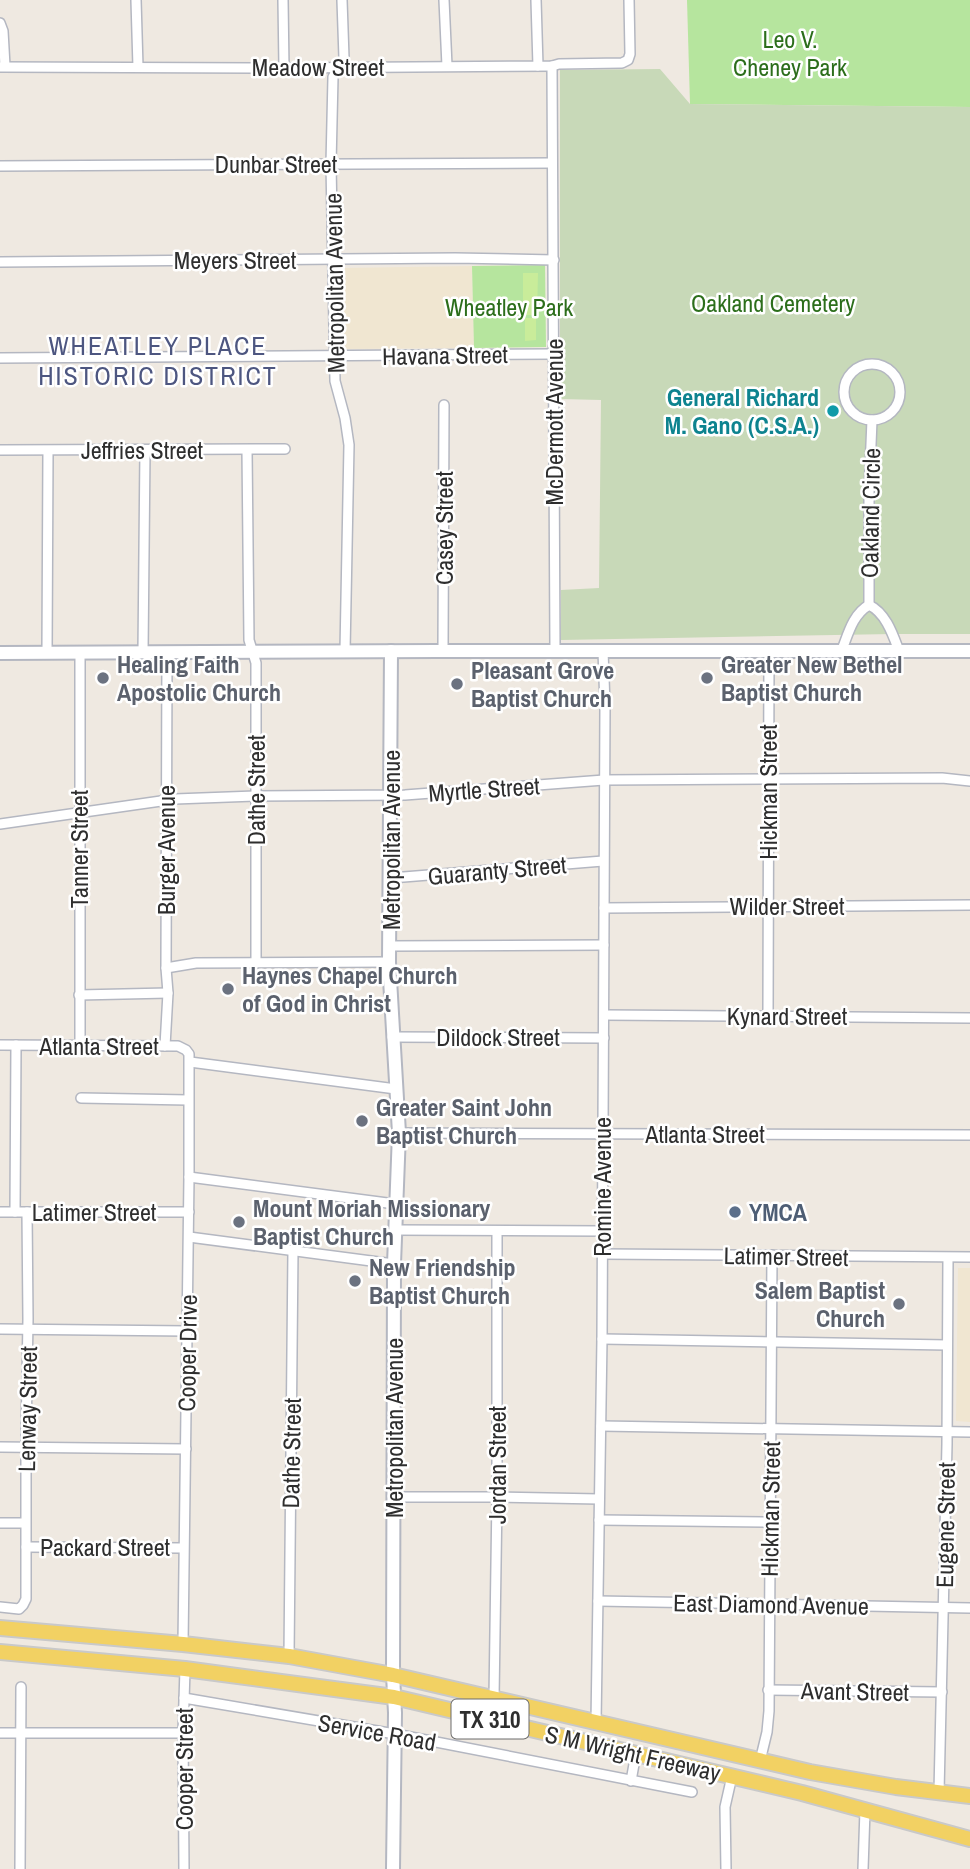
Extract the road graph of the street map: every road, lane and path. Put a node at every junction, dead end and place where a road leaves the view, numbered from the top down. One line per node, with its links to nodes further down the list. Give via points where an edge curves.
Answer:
1 (136, 0): 12 (street)
2 (283, 0): 13 (street)
3 (342, 0): 14 (street, Metropolitan Avenue, via 344,58)
4 (444, 0): 9 (street)
5 (536, 0): 10 (street)
6 (629, 0): 11 (street, Meadow Street, via 628,60 622,64)
7 (0, 23): 8 (street)
8 (2, 66): 12 (street, Meadow Street)
9 (447, 66): 10 (street, Meadow Street); 14 (street, Meadow Street)
10 (538, 66): 11 (street, Meadow Street)
11 (552, 66): 15 (street, McDermott Avenue)
12 (138, 67): 13 (street, Meadow Street)
13 (284, 68): 14 (street, Meadow Street)
14 (338, 68): 16 (street, Metropolitan Avenue, via 333,77)
15 (552, 163): 16 (street, Dunbar Street); 19 (street, McDermott Avenue)
16 (331, 164): 17 (street, Dunbar Street); 18 (street, Metropolitan Avenue)
17 (0, 166)
18 (333, 260): 19 (street, Meyers Street); 20 (street, Meyers Street); 22 (street, Metropolitan Avenue)
19 (554, 260): 21 (street, McDermott Avenue)
20 (0, 262)
21 (553, 354): 22 (street, Havana Street); 40 (street, McDermott Avenue)
22 (335, 356): 23 (street, Havana Street); 32 (street, Metropolitan Avenue, via 335,381 349,445)
23 (0, 358)
24 (444, 405): 34 (street, Casey Street)
25 (872, 420): 25 (street, Oakland Circle, via 888,415 900,395 895,377 887,369 871,365 850,375 844,394 853,414); 31 (street, Oakland Circle)
26 (285, 449): 29 (street, Jeffries Street)
27 (0, 450): 30 (street, Jeffries Street)
28 (145, 450): 29 (street, Jeffries Street); 30 (street, Jeffries Street); 38 (street)
29 (247, 450): 39 (street, Dathe Street, via 249,640)
30 (48, 451): 37 (street)
31 (869, 605): 42 (street, Oakland Circle, via 859,611); 43 (street, Oakland Circle, via 893,634)
32 (345, 651): 33 (street); 39 (street)
33 (391, 651): 34 (street); 50 (street, Metropolitan Avenue)
34 (443, 651): 40 (street)
35 (603, 651): 40 (street); 41 (street); 48 (street, Romine Avenue)
36 (970, 651): 43 (street)
37 (47, 652): 44 (street); 45 (street)
38 (143, 652): 45 (street); 46 (street)
39 (253, 652): 46 (street); 51 (street, Dathe Street)
40 (555, 652)
41 (769, 652): 42 (street); 47 (street, Hickman Street)
42 (841, 652): 43 (street)
43 (899, 652)
44 (0, 653)
45 (80, 653): 53 (street, Tanner Street)
46 (167, 653): 52 (street, Burger Avenue)
47 (767, 779): 48 (street, Myrtle Street); 49 (street, Myrtle Street); 58 (street, Hickman Street)
48 (604, 780): 50 (street, Myrtle Street); 55 (street, Romine Avenue)
49 (970, 781)
50 (391, 795): 51 (street, Myrtle Street); 56 (street, Metropolitan Avenue)
51 (255, 796): 52 (street, Myrtle Street); 63 (street, Dathe Street)
52 (166, 800): 53 (street, Myrtle Street); 64 (street, Burger Avenue)
53 (79, 812): 54 (street, Myrtle Street); 66 (street, Tanner Street)
54 (0, 824)
55 (603, 861): 56 (street, Guaranty Street); 59 (street, Romine Avenue)
56 (391, 878): 61 (street, Metropolitan Avenue)
57 (970, 905): 58 (street, Wilder Street)
58 (767, 906): 59 (street, Wilder Street); 68 (street, Hickman Street)
59 (604, 908): 60 (street, Romine Avenue)
60 (604, 944): 61 (street); 67 (street, Romine Avenue)
61 (390, 946): 62 (street, Metropolitan Avenue)
62 (389, 962): 63 (street); 70 (street, Metropolitan Avenue)
63 (256, 963): 64 (street)
64 (166, 968): 65 (street, Burger Avenue)
65 (168, 993): 66 (street); 75 (street, Burger Avenue)
66 (79, 995): 74 (street, Tanner Street)
67 (604, 1016): 68 (street, Kynard Street); 71 (street, Romine Avenue)
68 (768, 1016): 69 (street, Kynard Street)
69 (970, 1018)
70 (392, 1037): 71 (street, Dildock Street); 77 (street, Metropolitan Avenue)
71 (604, 1038): 81 (street, Romine Avenue)
72 (0, 1045): 73 (street, Atlanta Street)
73 (16, 1045): 74 (street, Atlanta Street); 86 (street)
74 (80, 1046): 75 (street, Atlanta Street)
75 (165, 1046): 76 (street, Atlanta Street, via 186,1050)
76 (190, 1062): 77 (street, Atlanta Street); 79 (street, Cooper Drive)
77 (396, 1089): 80 (street, Metropolitan Avenue)
78 (81, 1098): 79 (street)
79 (188, 1100): 83 (street, Cooper Drive)
80 (398, 1133): 81 (street, Atlanta Street); 84 (street, Metropolitan Avenue)
81 (602, 1133): 82 (street, Atlanta Street); 91 (street, Romine Avenue)
82 (970, 1135)
83 (189, 1177): 84 (street); 88 (street, Cooper Drive)
84 (395, 1204): 89 (street, Metropolitan Avenue)
85 (0, 1212): 86 (street, Latimer Street)
86 (15, 1212): 87 (street, Latimer Street)
87 (27, 1212): 88 (street, Latimer Street); 100 (street, Lenway Street)
88 (189, 1212): 92 (street, Cooper Drive)
89 (395, 1230): 90 (street); 98 (street, Metropolitan Avenue)
90 (498, 1231): 91 (street); 112 (street, Jordan Street)
91 (602, 1231): 94 (street, Romine Avenue)
92 (189, 1237): 93 (street); 101 (street, Cooper Drive)
93 (293, 1250): 98 (street); 129 (street, Dathe Street)
94 (602, 1254): 95 (street, Latimer Street); 102 (street, Romine Avenue)
95 (772, 1255): 97 (street, Latimer Street); 103 (street, Hickman Street)
96 (970, 1257): 97 (street, Latimer Street)
97 (948, 1258): 104 (street, Eugene Street)
98 (394, 1264): 113 (street, Metropolitan Avenue)
99 (0, 1329): 100 (street)
100 (28, 1329): 101 (street); 110 (street, Lenway Street)
101 (187, 1331): 111 (street, Cooper Drive)
102 (603, 1339): 103 (street); 105 (street, Romine Avenue)
103 (772, 1341): 104 (street); 106 (street, Hickman Street)
104 (947, 1345): 107 (street, Eugene Street)
105 (601, 1426): 106 (street); 114 (street, Romine Avenue)
106 (772, 1428): 107 (street); 116 (street, Hickman Street)
107 (947, 1432): 108 (street); 124 (street, Eugene Street)
108 (970, 1432)
109 (0, 1447): 110 (street)
110 (26, 1447): 111 (street); 118 (street, Lenway Street)
111 (186, 1448): 120 (street, Cooper Drive)
112 (497, 1496): 113 (street); 114 (street); 137 (street, Jordan Street)
113 (394, 1497): 131 (street, Metropolitan Avenue)
114 (599, 1499): 115 (street, Romine Avenue)
115 (599, 1520): 116 (street); 121 (street, Romine Avenue)
116 (769, 1522): 122 (street, Hickman Street)
117 (0, 1523): 118 (street)
118 (25, 1523): 119 (street, Lenway Street)
119 (26, 1547): 120 (street, Packard Street); 123 (street, Lenway Street, via 26,1599 19,1609)
120 (183, 1548): 127 (street, Cooper Drive)
121 (598, 1601): 122 (street, East Diamond Avenue); 138 (street, Romine Avenue)
122 (769, 1604): 124 (street, East Diamond Avenue); 133 (street, Hickman Street)
123 (0, 1606)
124 (944, 1607): 125 (street, East Diamond Avenue); 134 (street, Eugene Street)
125 (970, 1608)
126 (0, 1628): 127 (main road, S M Wright Freeway / TX 310)
127 (183, 1644): 129 (main road, S M Wright Freeway / TX 310)
128 (0, 1652): 130 (main road, S M Wright Freeway / TX 310)
129 (289, 1656): 131 (main road, S M Wright Freeway / TX 310)
130 (185, 1669): 135 (main road, S M Wright Freeway / TX 310); 136 (street, Cooper Street)
131 (393, 1675): 135 (street, Metropolitan Avenue); 137 (main road, S M Wright Freeway / TX 310)
132 (21, 1687): 140 (street)
133 (768, 1690): 134 (street, Avant Street); 144 (street, Hickman Street)
134 (942, 1692): 148 (street, Eugene Street)
135 (394, 1696): 142 (street, Metropolitan Avenue); 143 (main road, S M Wright Freeway / TX 310)
136 (184, 1698): 141 (street, Cooper Street); 142 (street, Service Road)
137 (494, 1698): 138 (main road, S M Wright Freeway / TX 310)
138 (597, 1723): 144 (main road, S M Wright Freeway / TX 310)
139 (0, 1733): 140 (street)
140 (21, 1733): 141 (street); 152 (street)
141 (183, 1733): 153 (street, Cooper Street)
142 (395, 1734): 146 (street, Service Road); 154 (street, Metropolitan Avenue)
143 (636, 1753): 145 (main road, S M Wright Freeway / TX 310); 146 (street)
144 (760, 1761): 148 (main road, S M Wright Freeway / TX 310)
145 (732, 1776): 150 (main road, S M Wright Freeway / TX 310); 155 (street, via 726,1807)
146 (631, 1781): 147 (street, Service Road)
147 (692, 1792)
148 (939, 1792): 149 (main road, S M Wright Freeway / TX 310)
149 (970, 1796)
150 (865, 1810): 151 (main road, S M Wright Freeway / TX 310); 156 (street)
151 (970, 1839)
152 (20, 1869)
153 (184, 1869)
154 (393, 1869)
155 (726, 1869)
156 (863, 1869)

